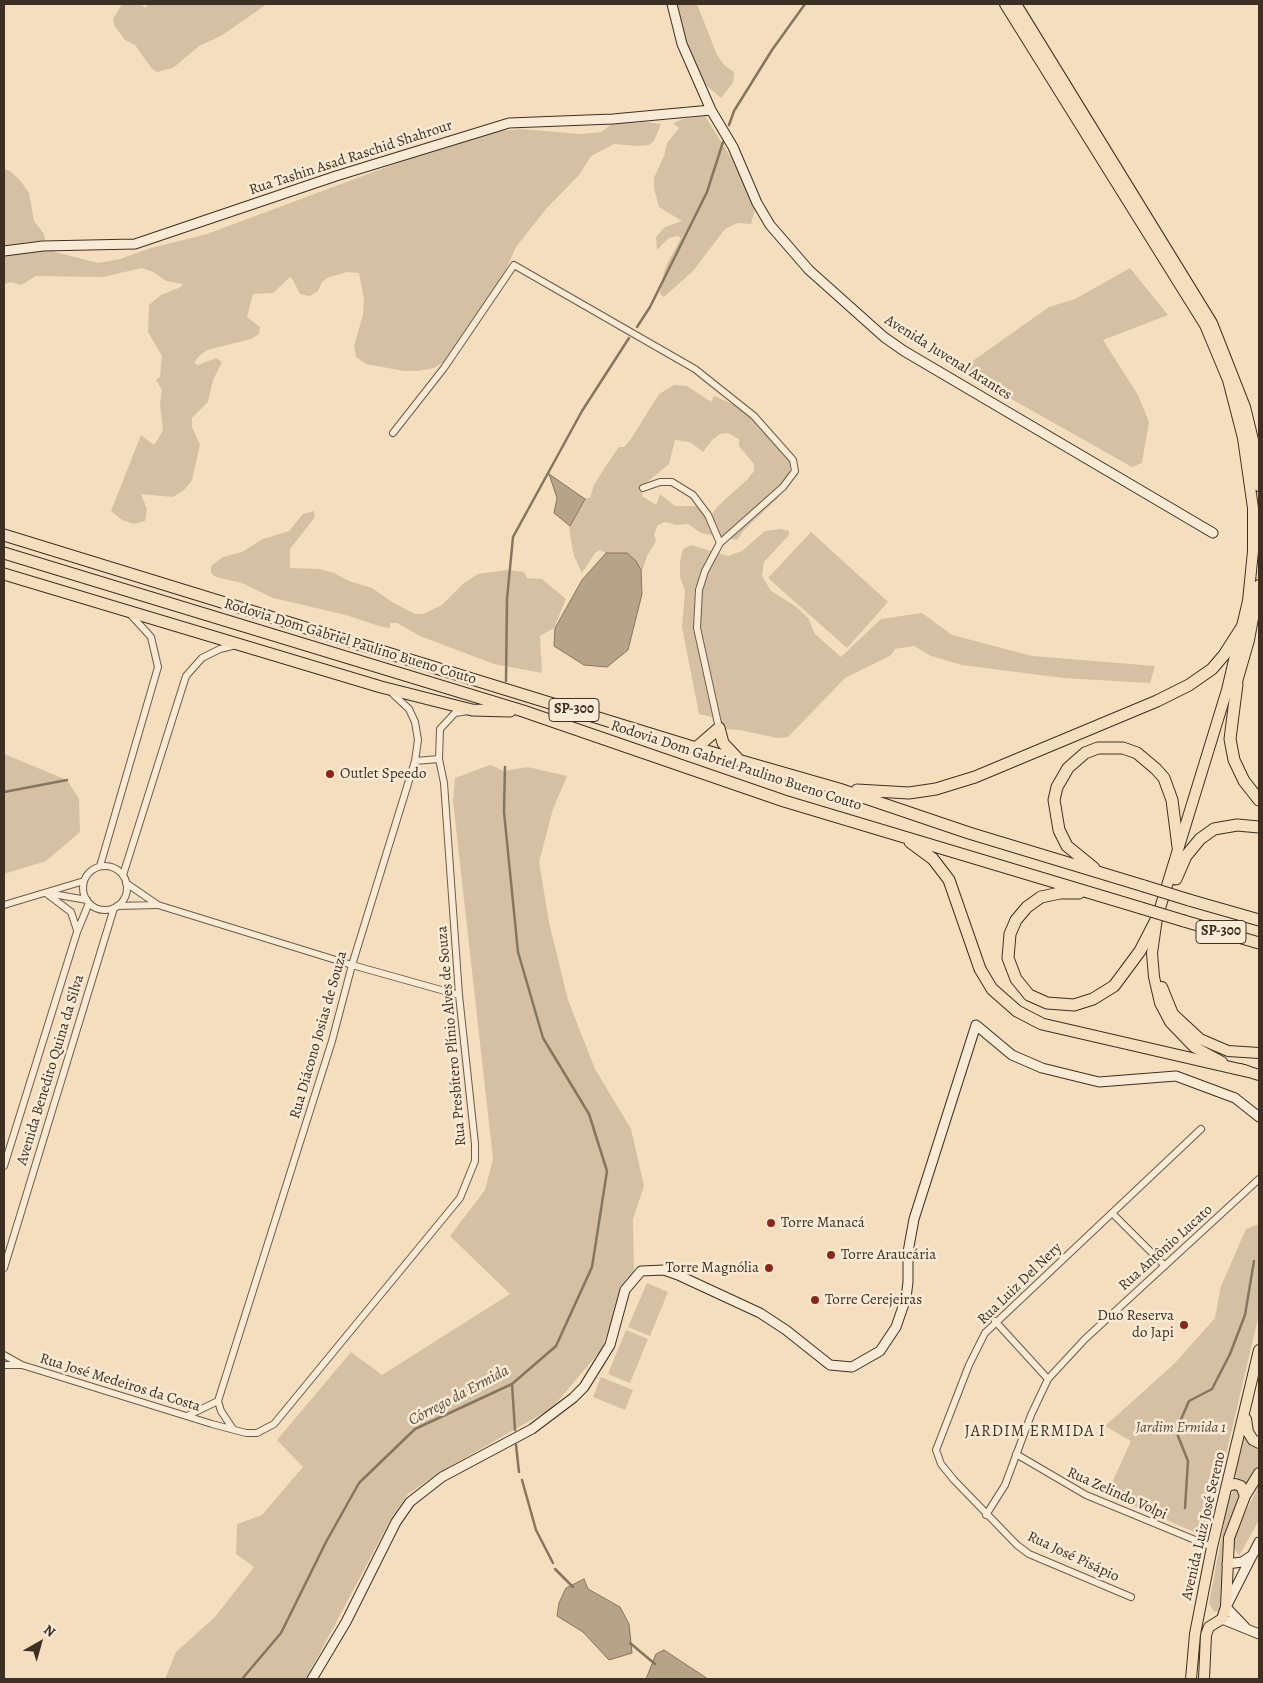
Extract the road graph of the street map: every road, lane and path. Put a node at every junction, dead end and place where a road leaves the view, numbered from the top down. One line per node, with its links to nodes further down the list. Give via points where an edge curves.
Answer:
1 (672, 4): 4 (street, Avenida Juvenal Arantes, via 682,44)
2 (1005, 4): 16 (main road, via 1190,299 1222,364 1243,438 1253,508 1252,570)
3 (1016, 4): 7 (main road, via 1212,323 1245,408)
4 (711, 110): 5 (street, Rua Tashin Asad Raschid Shahrour, via 613,119 509,122 135,244 43,246); 9 (street, Avenida Juvenal Arantes, via 726,133 770,225 809,270 884,337)
5 (4, 251)
6 (393, 433): 11 (street, via 444,368 514,265 714,382 754,416 793,460 795,471 790,480)
7 (1259, 486)
8 (643, 488): 11 (street, via 672,482 693,495 708,515)
9 (1214, 533)
10 (4, 535): 23 (highway, Rodovia Dom Gabriel Paulino Bueno Couto / SP-300)
11 (720, 543): 22 (street, via 709,559 699,590 697,628)
12 (4, 553): 21 (highway, Rodovia Dom Gabriel Paulino Bueno Couto / SP-300)
13 (4, 574): 15 (highway)
14 (1259, 585): 18 (main road)
15 (117, 607): 17 (highway); 32 (street, via 135,616 146,629 157,654 158,667)
16 (1242, 627): 27 (highway, via 1212,669 1189,685 976,777 936,790 909,793); 31 (main road, via 1227,690)
17 (238, 645): 19 (highway); 34 (street, via 202,658 186,676)
18 (1237, 684): 28 (highway, via 1230,739 1234,760 1244,781); 35 (main road)
19 (381, 687): 20 (highway); 26 (street, Rua Diácono Josias de Souza, via 398,697 416,722)
20 (472, 710): 21 (highway); 24 (street, Rua Presbítero Plínio Alves de Souza, via 455,713 440,729)
21 (523, 711): 30 (highway, Rodovia Dom Gabriel Paulino Bueno Couto / SP-300, via 784,801)
22 (719, 728): 23 (highway); 25 (highway, via 723,743)
23 (696, 748): 25 (highway, Rodovia Dom Gabriel Paulino Bueno Couto / SP-300)
24 (439, 759): 26 (street); 53 (street, Rua Presbítero Plínio Alves de Souza, via 444,783)
25 (739, 760): 27 (highway, Rodovia Dom Gabriel Paulino Bueno Couto / SP-300)
26 (415, 761): 52 (street, Rua Diácono Josias de Souza)
27 (839, 789): 33 (highway, Rodovia Dom Gabriel Paulino Bueno Couto / SP-300, via 969,833)
28 (1259, 800)
29 (1259, 827): 35 (highway, via 1237,825 1214,829 1200,839 1186,856)
30 (884, 830): 39 (highway, Rodovia Dom Gabriel Paulino Bueno Couto / SP-300); 55 (highway, via 917,845 949,880 980,969 992,989 1017,1011 1042,1024)
31 (1178, 847): 33 (highway, via 1172,800 1164,778 1136,753 1123,748 1098,748 1068,768 1054,800 1059,830 1067,846); 46 (main road)
32 (100, 866): 34 (street, via 110,867); 36 (street)
33 (1097, 871): 44 (highway, Rodovia Dom Gabriel Paulino Bueno Couto / SP-300, bridge)
34 (123, 875): 37 (street)
35 (1176, 879): 54 (main road, via 1167,904 1157,954 1160,981 1171,1010 1192,1034 1208,1044 1228,1051)
36 (84, 881): 38 (street); 40 (street)
37 (126, 883): 42 (street); 43 (street, via 124,898)
38 (46, 893): 40 (street); 41 (street); 48 (street, via 71,912)
39 (1094, 894): 46 (highway, via 1060,893 1041,897 1016,920 1008,941 1008,958 1016,979 1029,994 1058,1005 1074,1005 1093,999 1114,986 1130,967); 49 (highway, Rodovia Dom Gabriel Paulino Bueno Couto / SP-300, bridge)
40 (88, 901): 43 (street, via 99,908); 48 (street, Avenida Benedito Quina da Silva)
41 (4, 905)
42 (158, 905): 43 (street); 52 (street)
43 (115, 907): 63 (street, Avenida Benedito Quina da Silva)
44 (1234, 912): 45 (highway); 47 (highway, Rodovia Dom Gabriel Paulino Bueno Couto / SP-300)
45 (1259, 912)
46 (1157, 918): 55 (main road, via 1153,966 1163,1011 1178,1033 1194,1047 1211,1058)
47 (1259, 920)
48 (77, 932): 59 (street, Avenida Benedito Quina da Silva)
49 (1228, 934): 50 (highway, Rodovia Dom Gabriel Paulino Bueno Couto / SP-300); 51 (highway)
50 (1259, 943)
51 (1259, 948)
52 (352, 965): 53 (street); 70 (street, Rua Diácono Josias de Souza, via 332,1041)
53 (459, 995): 74 (street, Rua Presbítero Plínio Alves de Souza, via 475,1144 475,1161 460,1198 274,1424 257,1433)
54 (1259, 1053)
55 (1246, 1071): 56 (main road)
56 (1259, 1075)
57 (1259, 1117): 92 (street, via 1235,1098 1176,1076 1098,1082 1042,1068 1012,1055 976,1025 914,1219 908,1252 906,1298 896,1327 880,1351 852,1367 830,1365 760,1313 664,1270 641,1271 626,1290 610,1345 584,1387 552,1416 442,1477 410,1502 396,1522)
58 (1201, 1129): 61 (street, Rua Luiz Del Nery)
59 (4, 1166)
60 (1259, 1180): 62 (street, Rua Antônio Lucato)
61 (1112, 1214): 62 (street); 64 (street, Rua Luiz Del Nery)
62 (1165, 1266): 69 (street, Rua Antônio Lucato, via 1085,1339)
63 (4, 1268)
64 (995, 1321): 69 (street); 80 (street, Rua Luiz Del Nery, via 985,1333 969,1366 936,1450 941,1464)
65 (1259, 1350): 71 (main road, Avenida Luiz José Sereno)
66 (4, 1355): 68 (street)
67 (4, 1365): 68 (street)
68 (22, 1365): 72 (street, Rua José Medeiros da Costa)
69 (1048, 1379): 76 (street, Rua Antônio Lucato)
70 (218, 1401): 72 (street); 74 (street, via 220,1411)
71 (1246, 1408): 75 (main road, via 1248,1432); 78 (main road, Avenida Luiz José Sereno)
72 (187, 1416): 73 (street, Rua José Medeiros da Costa)
73 (212, 1424): 74 (street, Rua Presbítero Plínio Alves de Souza)
74 (233, 1429)
75 (1259, 1443)
76 (1016, 1454): 80 (street, Rua Antônio Lucato, via 1005,1485); 82 (street, Rua Zelindo Volpi, via 1086,1495)
77 (1259, 1473): 79 (main road, Avenida Luiz José Sereno)
78 (1228, 1486): 79 (main road, via 1241,1486); 82 (main road, Avenida Luiz José Sereno)
79 (1245, 1496): 84 (main road, Avenida Luiz José Sereno, via 1229,1538)
80 (986, 1515): 85 (street, Rua José Pisápio, via 1029,1554)
81 (1258, 1546): 83 (street)
82 (1212, 1547): 87 (main road, Avenida Luiz José Sereno)
83 (1251, 1556): 84 (street, via 1242,1562); 86 (street, via 1248,1569)
84 (1227, 1564): 86 (main road, Avenida Luiz José Sereno)
85 (1131, 1597)
86 (1226, 1607): 88 (main road, Avenida Luiz José Sereno); 89 (street)
87 (1201, 1610): 88 (main road); 91 (main road, Avenida Luiz José Sereno, via 1194,1634)
88 (1222, 1619): 89 (street); 93 (main road, Avenida Luiz José Sereno, via 1210,1627 1206,1636)
89 (1245, 1627): 90 (street)
90 (1259, 1634)
91 (1191, 1678): 93 (main road)
92 (312, 1679)
93 (1204, 1679)

